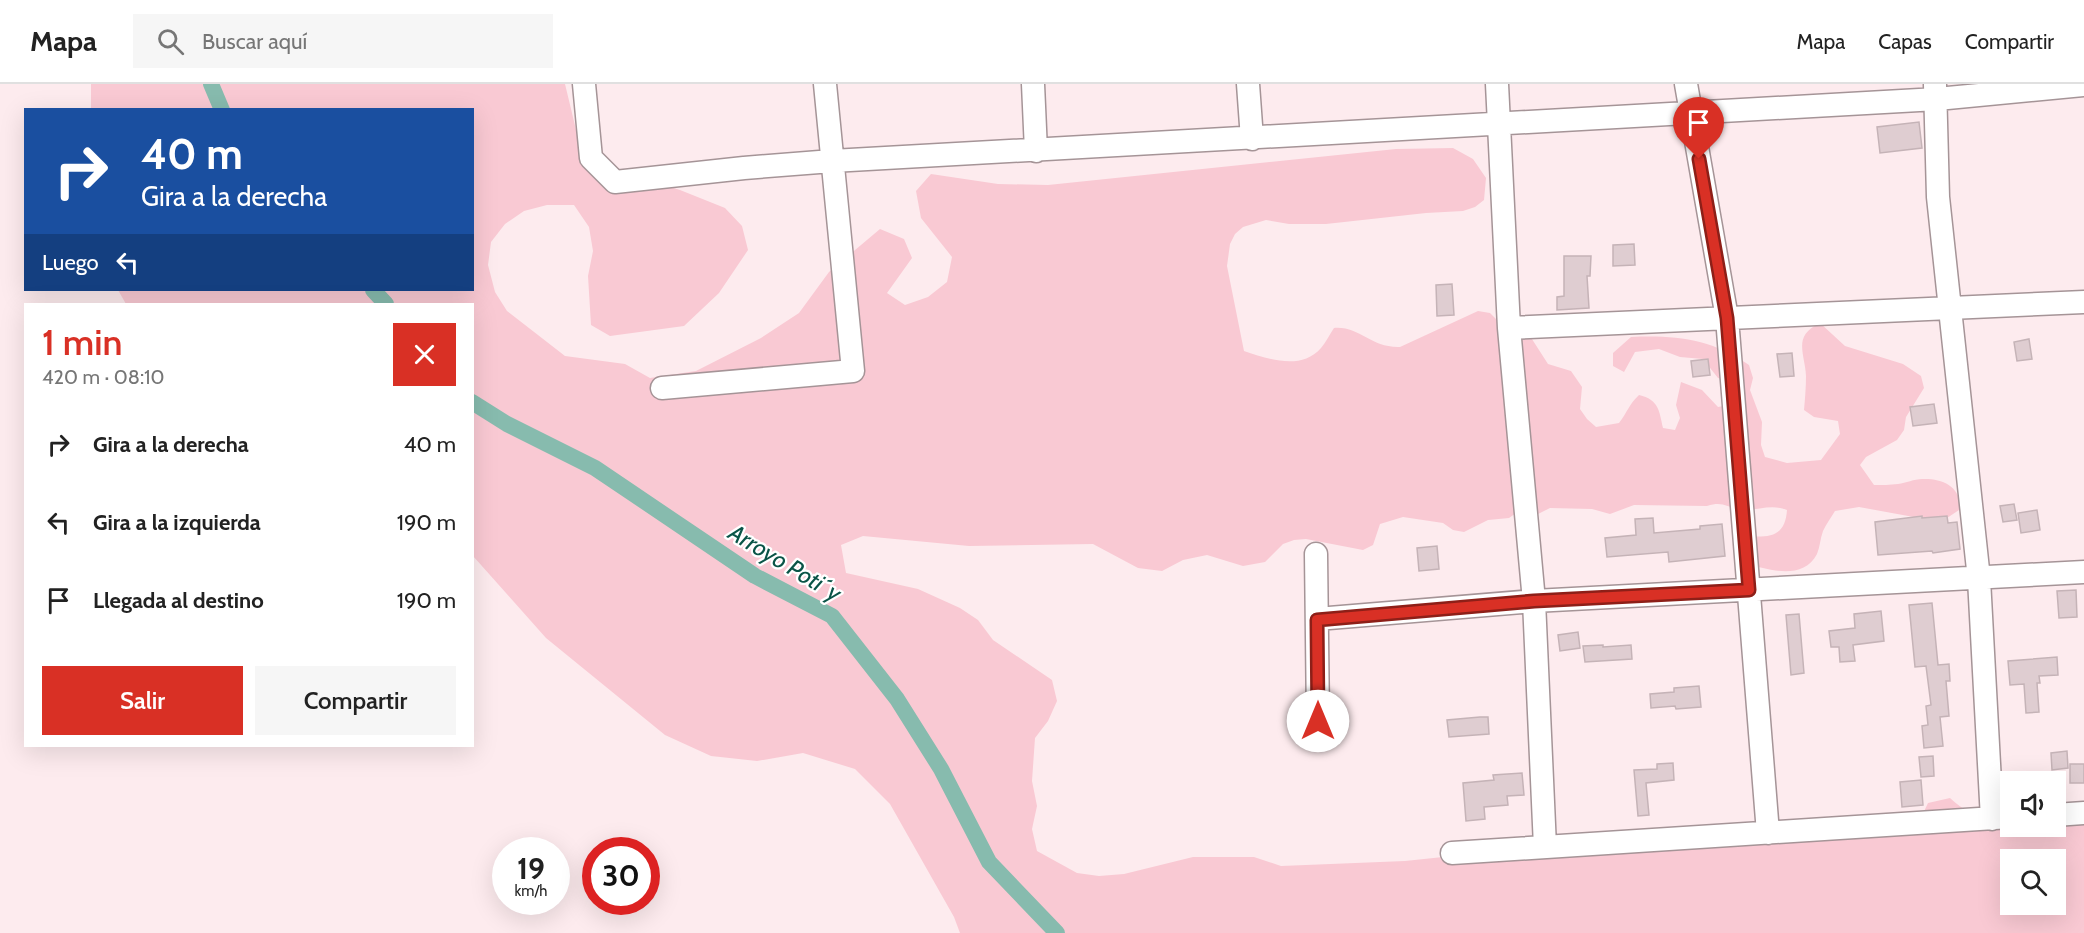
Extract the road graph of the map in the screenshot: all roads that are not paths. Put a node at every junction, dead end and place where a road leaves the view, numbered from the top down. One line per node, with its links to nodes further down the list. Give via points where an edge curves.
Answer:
1 (584, 84): 13 (street, via 591,158 615,182)
2 (825, 84): 13 (street)
3 (1033, 84): 12 (street)
4 (1248, 84): 11 (street)
5 (1497, 84): 10 (street)
6 (1686, 84): 9 (street)
7 (2084, 85): 8 (street)
8 (1936, 91): 9 (street); 15 (street, via 1938,197)
9 (1691, 113): 10 (street); 16 (street)
10 (1500, 124): 11 (street); 17 (street)
11 (1252, 139): 12 (street)
12 (1036, 151): 13 (street)
13 (832, 161): 18 (street, via 853,371)
14 (2084, 302): 15 (street)
15 (1950, 307): 16 (street); 21 (street)
16 (1727, 318): 17 (street); 22 (street)
17 (1509, 328): 23 (street)
18 (662, 388)
19 (1316, 554): 24 (street)
20 (2084, 572): 21 (street)
21 (1979, 579): 22 (street); 26 (street)
22 (1749, 590): 23 (street); 30 (street)
23 (1534, 601): 24 (street); 31 (street)
24 (1317, 620): 25 (street)
25 (1318, 721)
26 (2000, 807)
27 (2084, 813): 28 (street)
28 (2066, 814)
29 (2000, 818): 30 (street)
30 (1768, 833): 31 (street)
31 (1545, 847): 32 (street)
32 (1452, 853)

